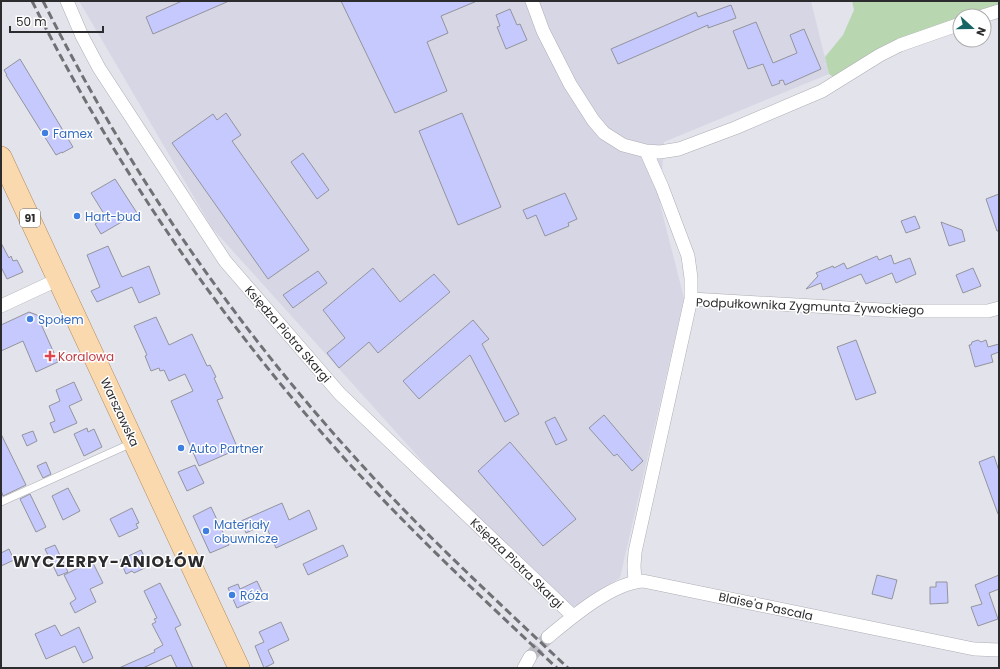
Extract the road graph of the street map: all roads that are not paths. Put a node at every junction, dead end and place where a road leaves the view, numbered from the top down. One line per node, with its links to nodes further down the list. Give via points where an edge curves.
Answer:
1 (67, 1): 13 (street, Księdza Piotra Skargi, via 99,68 225,261 340,394)
2 (532, 1): 4 (street, via 556,57 593,120 604,133 623,145)
3 (952, 27): 4 (street, via 900,45 822,91 735,128 679,149)
4 (646, 151): 7 (street, via 688,256)
5 (1, 157): 6 (main road, Warszawska / 91)
6 (58, 279): 8 (street); 10 (main road, Warszawska / 91)
7 (691, 299): 9 (street, Podpułkownika Zygmunta Żywockiego, via 900,311 988,311); 12 (street, Podpułkownika Zygmunta Żywockiego, via 635,552)
8 (1, 306)
9 (999, 308)
10 (134, 442): 11 (lane); 16 (main road, Warszawska / 91)
11 (1, 502)
12 (636, 581): 13 (street, Blaise'a Pascala, via 616,588); 15 (street, Blaise'a Pascala, via 652,582 974,649)
13 (572, 616): 14 (street, Blaise'a Pascala)
14 (548, 637)
15 (999, 650)
16 (239, 668)

